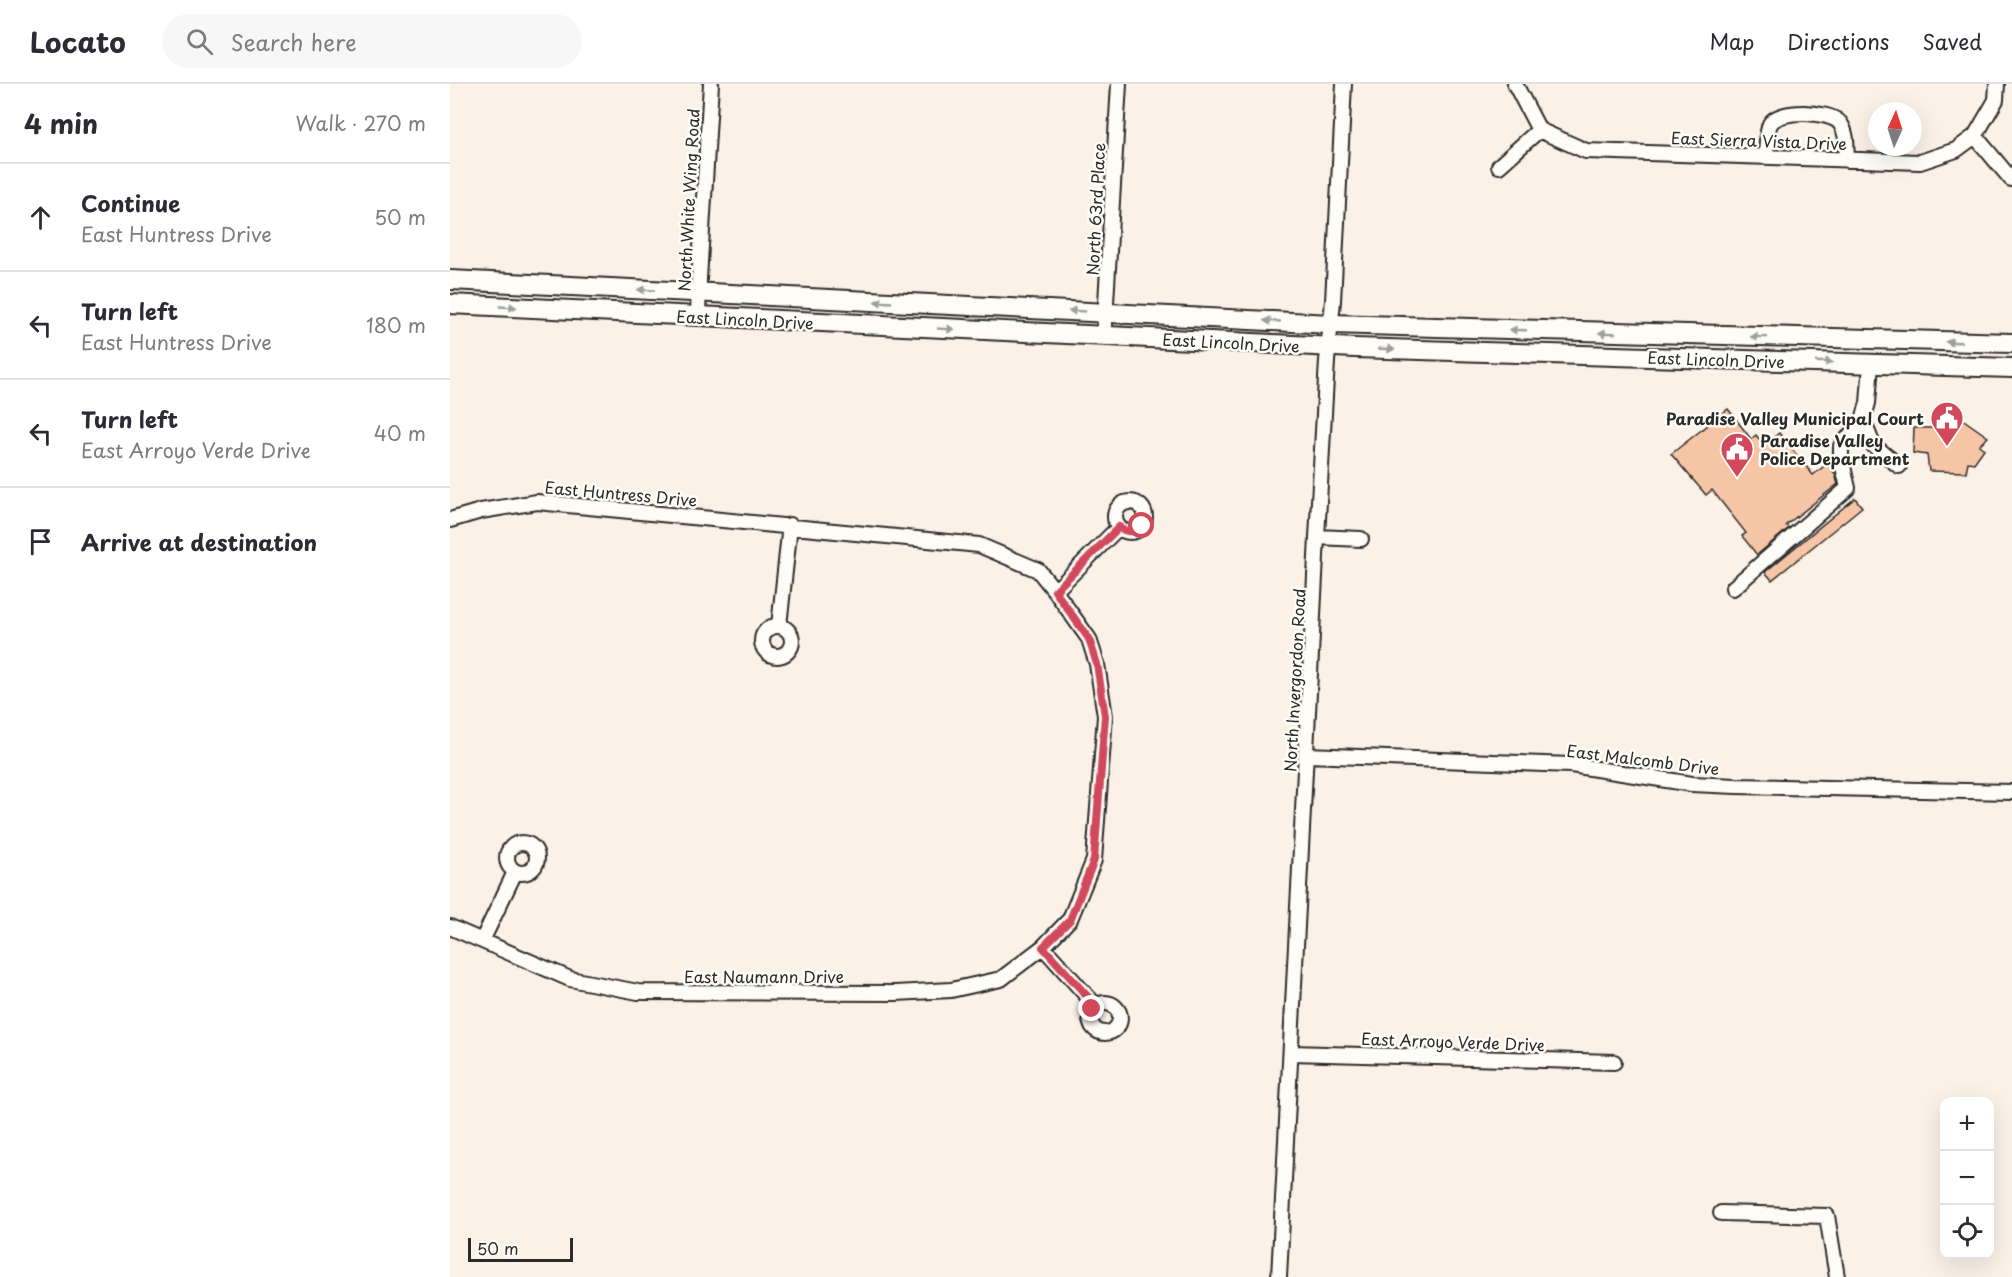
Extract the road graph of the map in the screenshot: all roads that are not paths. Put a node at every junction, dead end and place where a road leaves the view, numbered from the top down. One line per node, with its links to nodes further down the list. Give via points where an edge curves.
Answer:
1 (711, 84): 13 (street, North White Wing Road)
2 (1119, 84): 15 (street, North 63rd Place)
3 (1344, 84): 17 (street, North Invergordon Road)
4 (1515, 84): 6 (street)
5 (1997, 84): 7 (street, via 1996,100)
6 (1539, 130): 8 (street, East Sierra Vista Drive, via 1586,151); 10 (street)
7 (1975, 136): 9 (street, East Sierra Vista Drive, via 1956,150 1920,162); 11 (street)
8 (1766, 157): 9 (street, East Sierra Vista Drive); 9 (street, via 1770,125 1778,116 1791,113 1832,116 1844,130)
9 (1846, 160)
10 (1499, 166)
11 (2011, 178)
12 (450, 280): 13 (main road, East Lincoln Drive, one-way to 12)
13 (700, 293): 15 (main road, East Lincoln Drive, one-way to 13); 16 (street, North White Wing Road)
14 (450, 304): 16 (main road, East Lincoln Drive, one-way to 16)
15 (1106, 312): 17 (main road, East Lincoln Drive, one-way to 15); 19 (street, North 63rd Place)
16 (698, 317): 19 (main road, East Lincoln Drive, one-way to 19)
17 (1331, 324): 18 (main road, East Lincoln Drive, one-way to 17); 22 (street, North Invergordon Road)
18 (1576, 332): 20 (main road, East Lincoln Drive, one-way to 18); 23 (main road)
19 (1104, 336): 22 (main road, East Lincoln Drive)
20 (1871, 340): 21 (main road, East Lincoln Drive, one-way to 20); 24 (main road)
21 (2012, 343): 25 (main road)
22 (1328, 347): 23 (main road, East Lincoln Drive, one-way to 23); 31 (street, North Invergordon Road)
23 (1576, 355): 24 (main road, East Lincoln Drive, one-way to 24)
24 (1871, 364): 25 (main road, East Lincoln Drive); 26 (street)
25 (2011, 368)
26 (1863, 420): 27 (street, via 1873,445); 33 (street, via 1841,446 1848,488)
27 (1899, 466)
28 (450, 520): 29 (street, East Huntress Drive, via 537,502)
29 (790, 525): 34 (street, East Huntress Drive, via 979,545 1038,570); 35 (street)
30 (1119, 527): 34 (street)
31 (1317, 537): 32 (street); 36 (street, North Invergordon Road)
32 (1361, 539)
33 (1733, 588)
34 (1055, 591): 41 (street, East Huntress Drive, via 1089,639 1105,716 1094,860 1070,920)
35 (779, 626)
36 (1307, 755): 37 (street, East Malcomb Drive, via 1571,765 1692,784); 43 (street, North Invergordon Road)
37 (2012, 792)
38 (516, 872): 40 (street)
39 (450, 927): 40 (street, East Naumann Drive)
40 (482, 941): 41 (street, East Naumann Drive, via 570,979 638,992 951,990 1001,979)
41 (1043, 947): 42 (street)
42 (1096, 1006)
43 (1291, 1053): 44 (street, East Arroyo Verde Drive); 46 (street, North Invergordon Road)
44 (1614, 1062)
45 (1721, 1213): 47 (street, via 1827,1216)
46 (1279, 1277)
47 (1837, 1277)

